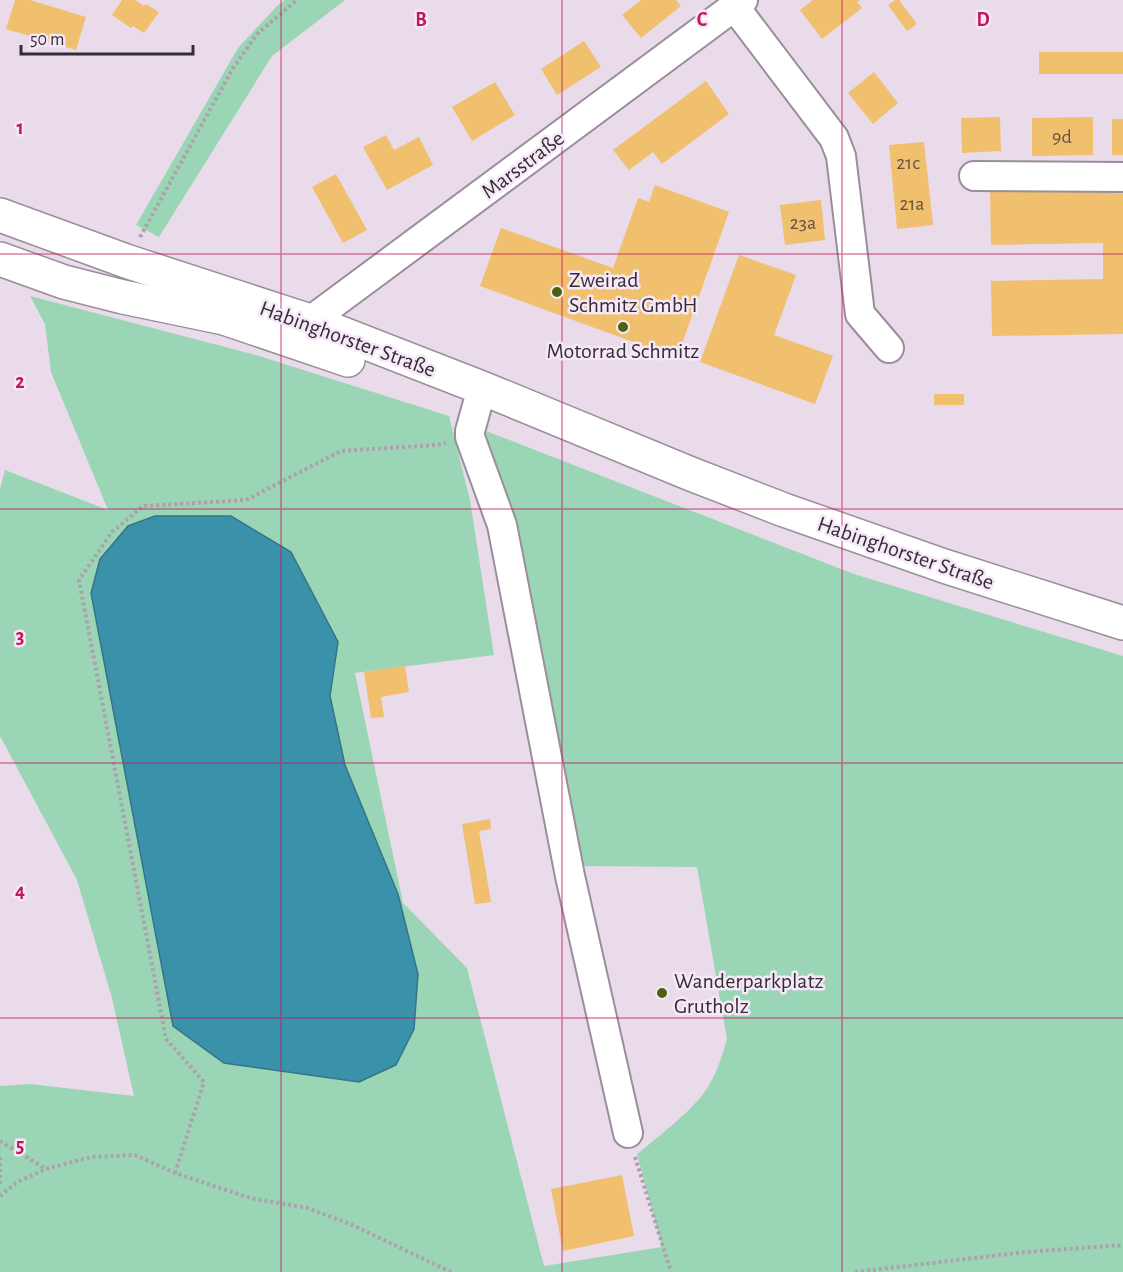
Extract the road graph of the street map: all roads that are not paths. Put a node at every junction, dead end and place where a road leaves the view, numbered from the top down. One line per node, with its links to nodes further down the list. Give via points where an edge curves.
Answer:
1 (739, 3): 7 (street, Marsstraße); 8 (street, Marsstraße, via 834,138 841,156 860,314)
2 (974, 176): 3 (street)
3 (1123, 177)
4 (0, 215): 7 (main road, Habinghorster Straße)
5 (0, 259): 6 (main road, Habinghorster Straße, via 64,282)
6 (224, 318): 7 (main road, via 257,317 297,329); 9 (main road, Habinghorster Straße)
7 (310, 321): 9 (main road, Habinghorster Straße)
8 (889, 348)
9 (476, 410): 10 (main road, Habinghorster Straße, via 692,474 944,566); 11 (street, via 570,876)
10 (1123, 623)
11 (628, 1133)

